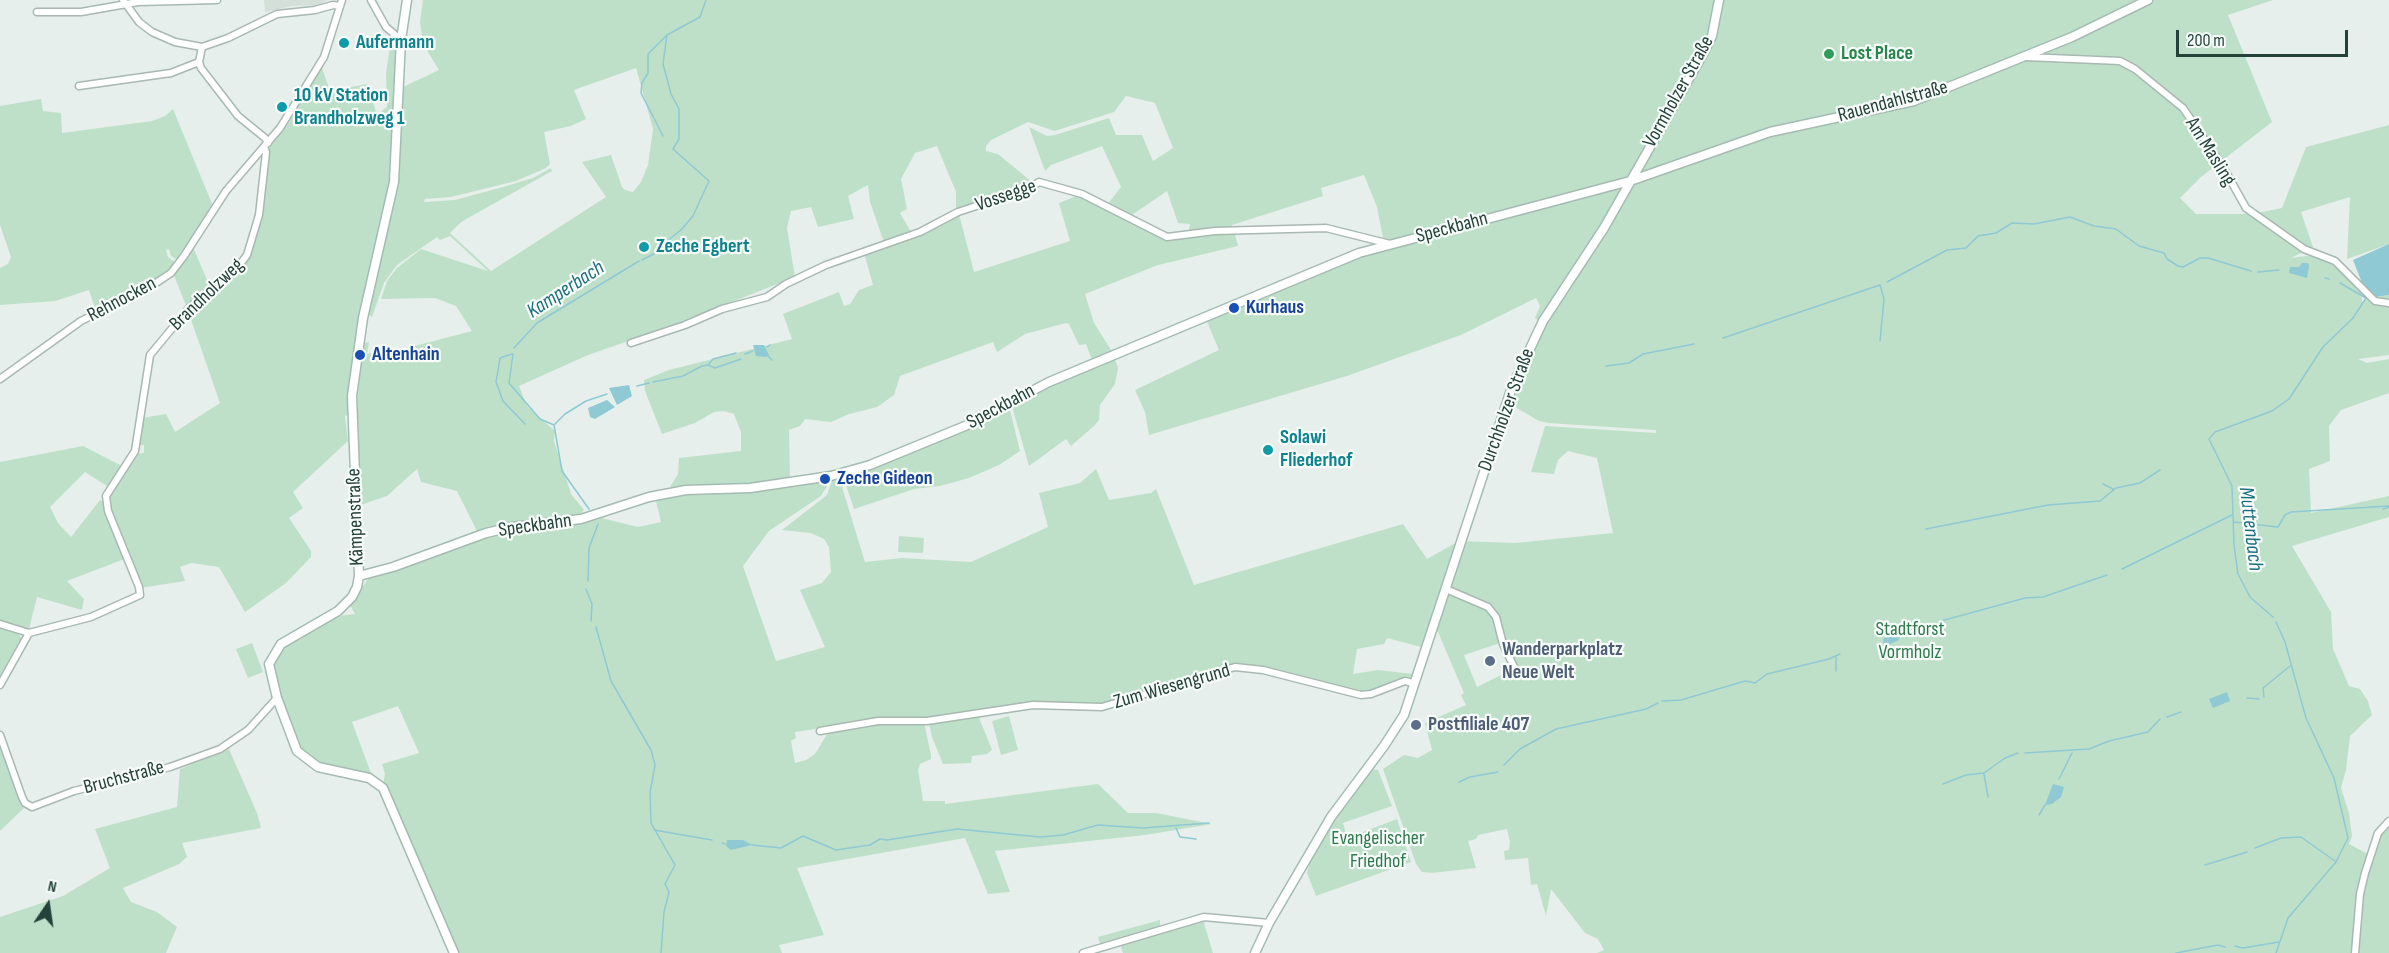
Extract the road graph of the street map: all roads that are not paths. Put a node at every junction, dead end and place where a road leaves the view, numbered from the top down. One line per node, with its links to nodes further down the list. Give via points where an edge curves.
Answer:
1 (217, 0): 6 (street)
2 (371, 0): 9 (street, via 386,27)
3 (407, 0): 9 (street, Kämpenstraße)
4 (1719, 0): 15 (street, Vormholzer Straße, via 1712,36)
5 (2148, 0): 11 (street, Rauendahlstraße, via 2072,38)
6 (124, 2): 8 (street, via 81,12); 10 (street, via 152,32 174,42)
7 (341, 3): 10 (street, via 277,14); 14 (street, via 324,57)
8 (37, 12)
9 (401, 40): 20 (street, Kämpenstraße, via 394,182 363,318 352,396)
10 (202, 46): 12 (street)
11 (2023, 57): 15 (street, Rauendahlstraße, via 1914,101 1770,132); 17 (street, Am Masling, via 2120,61 2135,69 2182,108 2246,208 2304,249 2335,261 2375,301)
12 (199, 62): 13 (street, via 171,73); 14 (street, via 232,110)
13 (79, 86)
14 (266, 145): 19 (street, Rehnocken, via 226,191 171,273 81,321); 23 (street, Brandholzweg, via 259,215 247,255 189,308 150,355 135,451 106,496 140,595 91,617)
15 (1630, 181): 16 (street, Speckbahn); 21 (street, Durchholzer Straße, via 1543,321 1512,387)
16 (1393, 244): 18 (street, Vossegge, via 1326,228 1215,231 1167,237 1082,194 1039,182 958,212 920,232 826,265 767,297 722,309); 20 (street, Speckbahn, via 1335,262 1136,345 1022,395 965,426 870,465 831,476 750,488 686,490 650,497 581,519 486,533)
17 (2389, 303)
18 (631, 343)
19 (0, 379)
20 (359, 576): 27 (street, Kämpenstraße, via 357,588 346,605 281,644 270,659)
21 (1446, 590): 24 (street, via 1488,607 1496,617); 25 (street, Durchholzer Straße)
22 (0, 624): 23 (street)
23 (29, 633): 26 (street)
24 (1514, 667)
25 (1413, 683): 28 (street, Zum Wiesengrund, via 1398,683 1361,695 1263,670 1235,667 1102,707 1033,705 927,721 878,721); 31 (street, Durchholzer Straße, via 1398,726 1330,817)
26 (0, 685)
27 (277, 698): 29 (street, Bruchstraße, via 242,736 220,749 32,807 22,797); 32 (street, Kämpenstraße, via 292,742 302,756 326,770 374,780 383,788)
28 (820, 731)
29 (0, 735)
30 (2389, 821): 35 (street, via 2378,833 2365,873)
31 (1269, 923): 33 (street, via 1204,917); 34 (street, Durchholzer Straße)
32 (454, 953)
33 (1083, 953)
34 (1255, 953)
35 (2355, 953)

